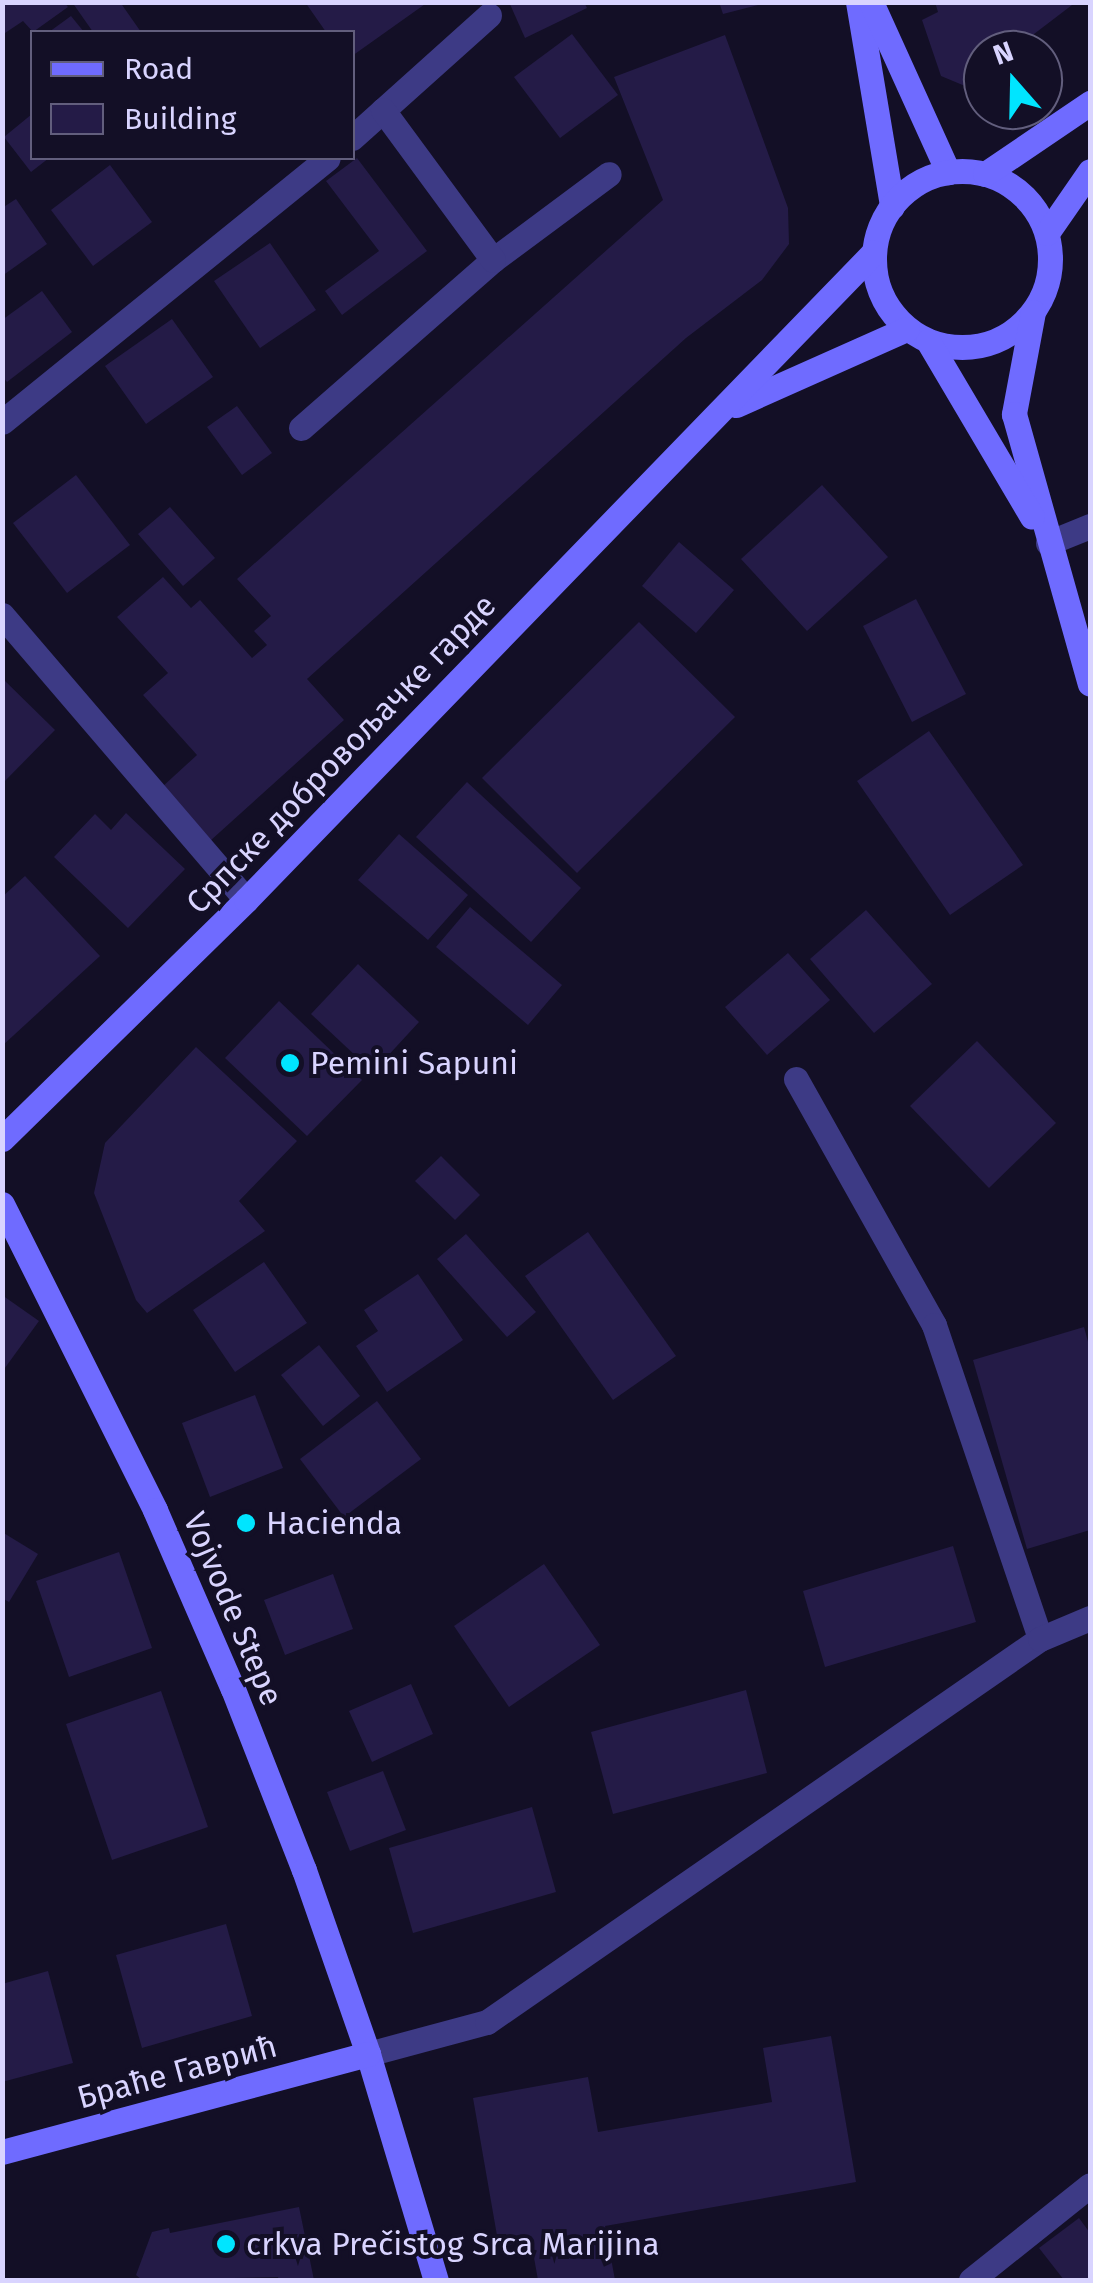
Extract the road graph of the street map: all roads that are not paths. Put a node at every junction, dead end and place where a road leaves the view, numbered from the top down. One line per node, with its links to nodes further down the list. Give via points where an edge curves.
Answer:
1 (858, 2): 12 (main road)
2 (871, 2): 9 (main road)
3 (490, 15): 5 (street)
4 (1090, 103): 11 (main road)
5 (383, 110): 6 (street); 15 (street)
6 (355, 135)
7 (326, 160): 19 (street)
8 (1090, 171): 13 (main road)
9 (948, 172): 11 (main road); 12 (main road, via 917,184)
10 (609, 174): 15 (street)
11 (984, 174): 13 (main road, via 1024,195)
12 (892, 206): 14 (main road)
13 (1047, 233): 16 (main road, via 1048,282)
14 (874, 252): 17 (main road, via 881,295); 18 (main road, Српске добровољачке гарде)
15 (492, 260): 20 (street)
16 (1034, 312): 17 (main road, via 1004,337 967,348); 22 (main road, via 1014,414)
17 (918, 335): 18 (main road); 22 (main road)
18 (722, 411): 25 (main road, Српске добровољачке гарде)
19 (2, 422)
20 (301, 428)
21 (1090, 526): 22 (street)
22 (1048, 543): 24 (main road)
23 (2, 615): 25 (street)
24 (1090, 684)
25 (246, 900): 27 (main road, Српске добровољачке гарде)
26 (796, 1078): 30 (street, via 934,1325)
27 (2, 1138)
28 (2, 1204): 31 (main road, Vojvode Stepe, via 104,1404 225,1671)
29 (1090, 1618): 30 (street)
30 (1040, 1640): 31 (street, via 488,2022)
31 (368, 2054): 32 (main road, Браће Гаврић); 34 (main road, Vojvode Stepe)
32 (2, 2152)
33 (1090, 2186): 35 (street)
34 (436, 2280)
35 (971, 2280)

